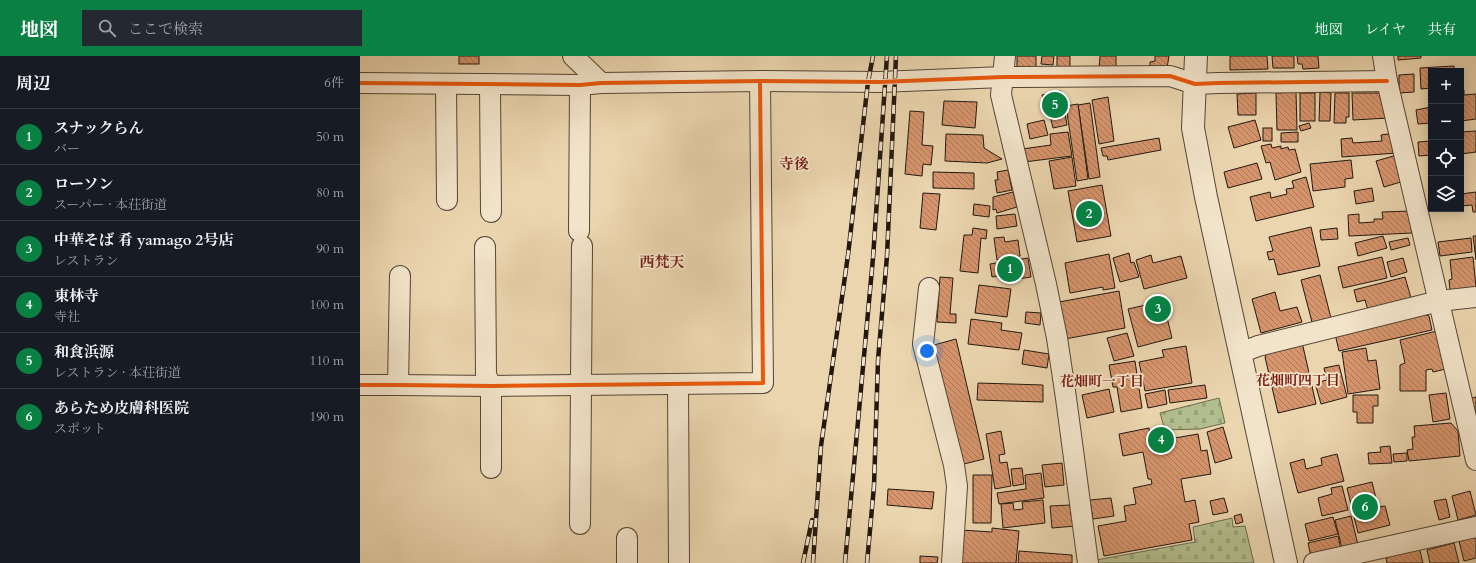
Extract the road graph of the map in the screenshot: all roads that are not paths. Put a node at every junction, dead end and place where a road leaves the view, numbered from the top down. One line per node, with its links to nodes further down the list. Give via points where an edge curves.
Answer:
1 (573, 56): 9 (street)
2 (1005, 56): 5 (street)
3 (1196, 56): 12 (street)
4 (1383, 56): 7 (street)
5 (1003, 78): 6 (street, via 874,82); 12 (street, via 1170,76); 35 (street, via 1001,95 1057,338)
6 (760, 81): 9 (street); 22 (street, via 763,383)
7 (1387, 81): 12 (street); 20 (street)
8 (360, 83): 10 (street)
9 (600, 83): 13 (street)
10 (446, 84): 11 (street); 14 (street)
11 (490, 84): 13 (street); 15 (street)
12 (1195, 84): 21 (street, via 1193,128)
13 (580, 85): 24 (street)
14 (447, 200)
15 (491, 212)
16 (485, 247): 26 (street, via 486,375)
17 (400, 276): 23 (street)
18 (929, 288): 34 (street, via 923,344 957,486)
19 (1476, 297): 20 (street)
20 (1439, 301): 21 (street, via 1258,346); 27 (street)
21 (1240, 353): 36 (street)
22 (678, 384): 24 (street); 33 (street)
23 (398, 385): 25 (street); 26 (street)
24 (580, 385): 26 (street); 29 (street)
25 (360, 386)
26 (491, 386): 28 (street)
27 (1476, 460)
28 (491, 468)
29 (580, 524)
30 (1476, 527): 37 (street)
31 (627, 538): 32 (street)
32 (627, 563)
33 (679, 563)
34 (952, 563)
35 (1088, 563)
36 (1286, 563)
37 (1314, 563)

